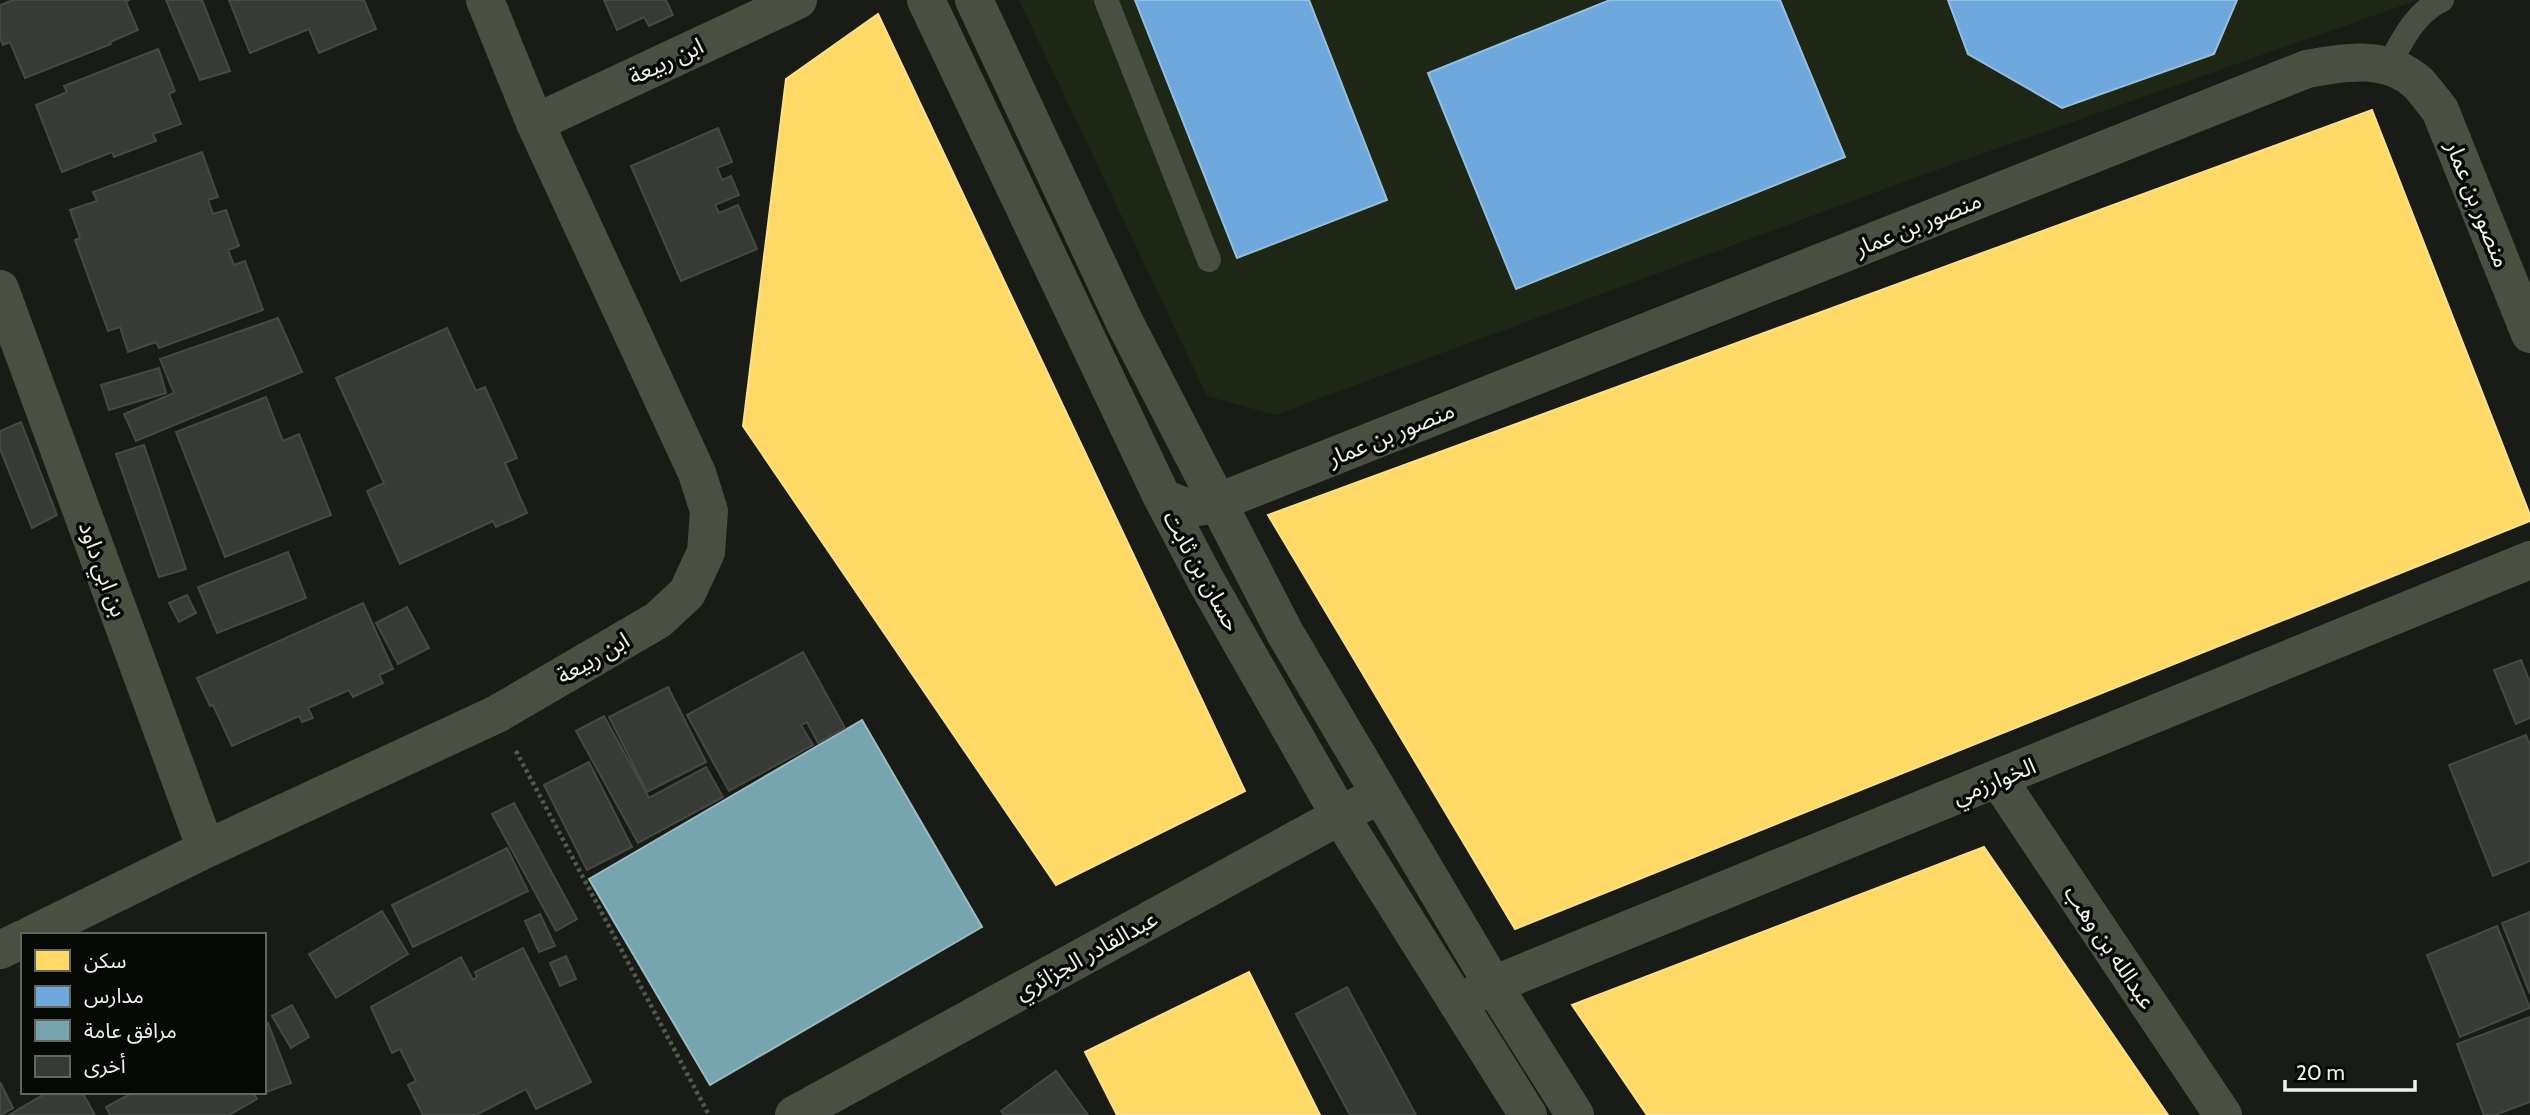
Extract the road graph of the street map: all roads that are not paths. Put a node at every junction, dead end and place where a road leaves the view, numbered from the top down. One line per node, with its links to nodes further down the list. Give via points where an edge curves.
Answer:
1 (485, 0): 8 (street, ابن ربيعة)
2 (798, 0): 8 (street, ابن ربيعة)
3 (926, 0): 12 (street, حسان بن ثابت)
4 (974, 0): 13 (street, حسان بن ثابت, via 1124,321)
5 (1106, 0): 9 (lane)
6 (2442, 0): 7 (lane, via 2408,28)
7 (2389, 65): 11 (street, منصور بن عمار, via 2417,82 2440,110); 13 (street, منصور بن عمار, via 2352,61 2307,69)
8 (535, 123): 18 (street, ابن ربيعة, via 697,472 709,511 706,552 687,593 658,620 497,714)
9 (1209, 260)
10 (0, 289): 18 (street, بن ابي داود)
11 (2530, 334)
12 (1162, 497): 13 (street, منصور بن عمار, via 1179,506 1198,508); 17 (street, حسان بن ثابت)
13 (1216, 503): 16 (street, حسان بن ثابت, via 1284,633)
14 (2530, 560): 15 (street, الخوارزمي)
15 (1998, 779): 22 (street, الخوارزمي); 27 (street, عبدالله بن وهب)
16 (1378, 795): 17 (street, عبدالقادر الجزائري); 22 (street, حسان بن ثابت)
17 (1339, 814): 23 (street, حسان بن ثابت); 24 (street, عبدالقادر الجزائري)
18 (206, 849): 19 (street, ابن ربيعة)
19 (35, 933)
20 (21, 940): 21 (street)
21 (0, 950)
22 (1493, 985): 23 (street, الخوارزمي); 26 (street, حسان بن ثابت)
23 (1458, 1003): 25 (street, حسان بن ثابت)
24 (794, 1115)
25 (1528, 1115)
26 (1575, 1115)
27 (2223, 1115)

